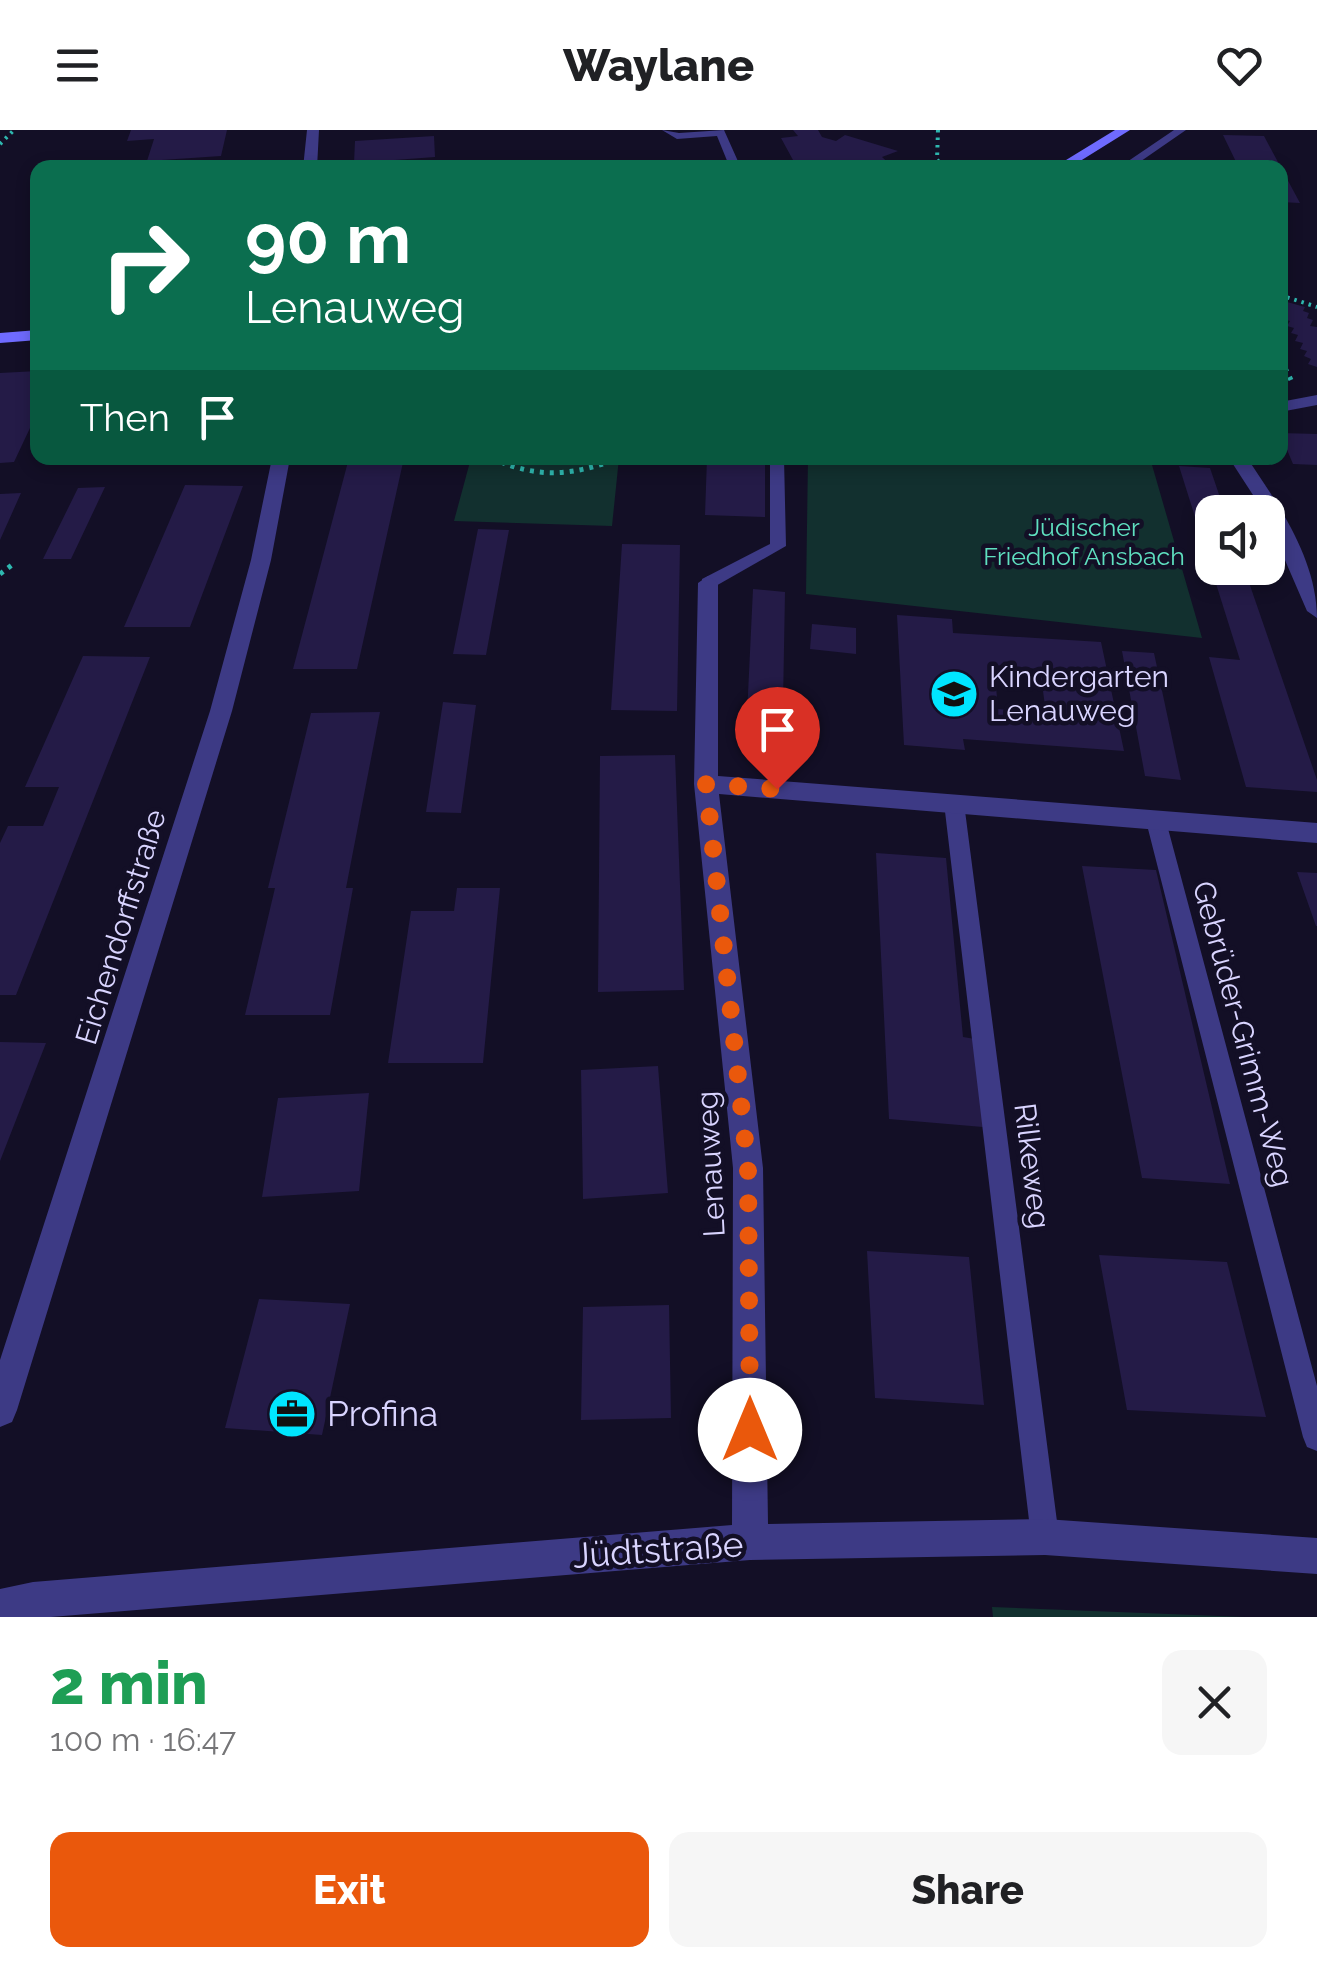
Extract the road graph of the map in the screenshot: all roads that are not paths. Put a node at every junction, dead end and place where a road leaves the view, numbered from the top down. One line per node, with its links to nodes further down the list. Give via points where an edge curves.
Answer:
1 (313, 130): 6 (street)
2 (667, 130): 5 (lane, via 677,136)
3 (1124, 130): 8 (main road)
4 (1181, 130): 9 (lane)
5 (725, 135): 7 (lane)
6 (311, 160)
7 (733, 160)
8 (1073, 160)
9 (1135, 160)
10 (30, 336): 11 (main road)
11 (0, 338)
12 (1317, 400): 13 (street)
13 (1288, 406)
14 (281, 465): 23 (street, Eichendorffstraße, via 268,542 226,696)
15 (777, 465): 17 (lane, via 778,546)
16 (1243, 465): 18 (street, via 1270,505)
17 (708, 583): 19 (street, Lenauweg)
18 (1317, 611)
19 (706, 784): 20 (street); 26 (street, Lenauweg, via 748,1168)
20 (954, 803): 21 (street); 25 (lane, Rilkeweg)
21 (1156, 821): 22 (street); 24 (lane, Gebrüder-Grimm-Weg)
22 (1317, 833)
23 (0, 1410)
24 (1317, 1437)
25 (1045, 1537): 26 (street, Jüdtstraße); 27 (street, Jüdtstraße)
26 (750, 1542): 28 (street, Jüdtstraße, via 33,1600)
27 (1317, 1556)
28 (0, 1608)

